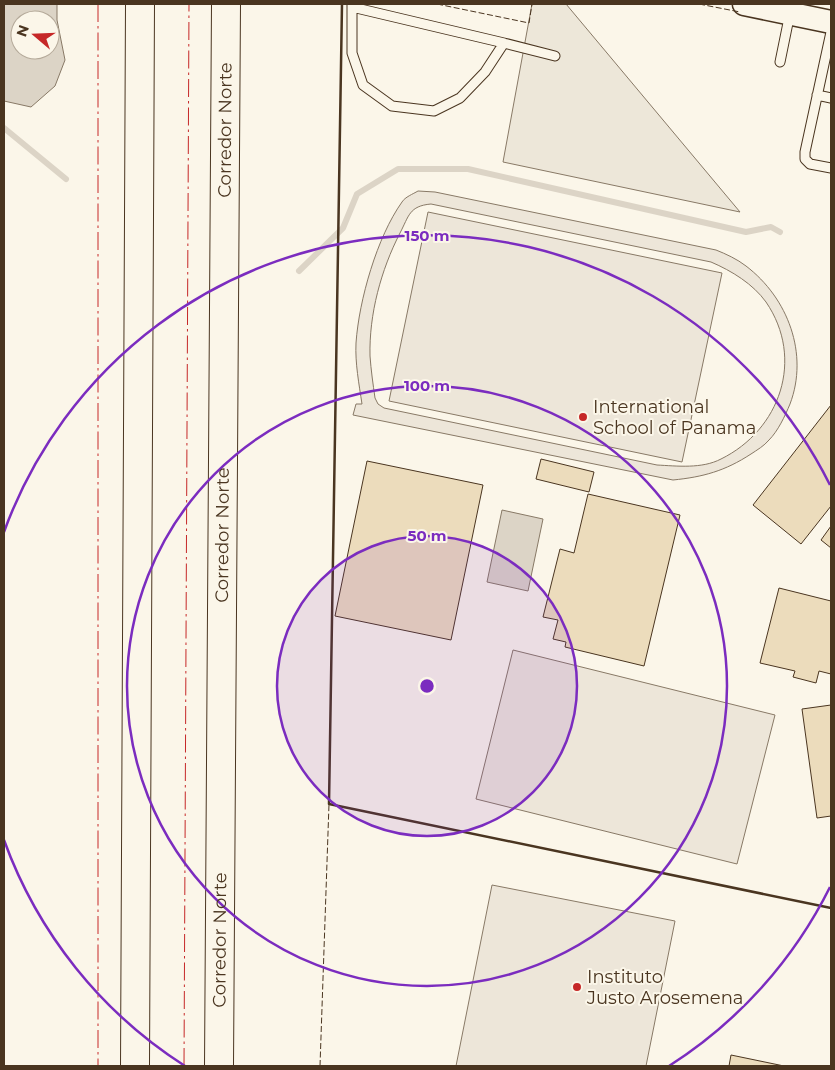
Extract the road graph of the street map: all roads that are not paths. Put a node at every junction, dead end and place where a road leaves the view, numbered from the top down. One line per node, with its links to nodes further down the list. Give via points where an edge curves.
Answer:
1 (140, 4): 14 (highway)
2 (226, 4): 15 (highway, Corredor Norte)
3 (744, 4): 5 (street)
4 (352, 5): 8 (lane); 8 (lane, via 352,53 362,85 392,106 434,111 460,98 485,72)
5 (790, 13): 6 (street); 10 (lane)
6 (831, 22)
7 (831, 32): 11 (lane)
8 (504, 42): 9 (lane)
9 (554, 56)
10 (780, 62)
11 (817, 95): 12 (lane); 13 (lane, via 805,159 810,164)
12 (831, 98)
13 (831, 168)
14 (135, 1066)
15 (219, 1066)

